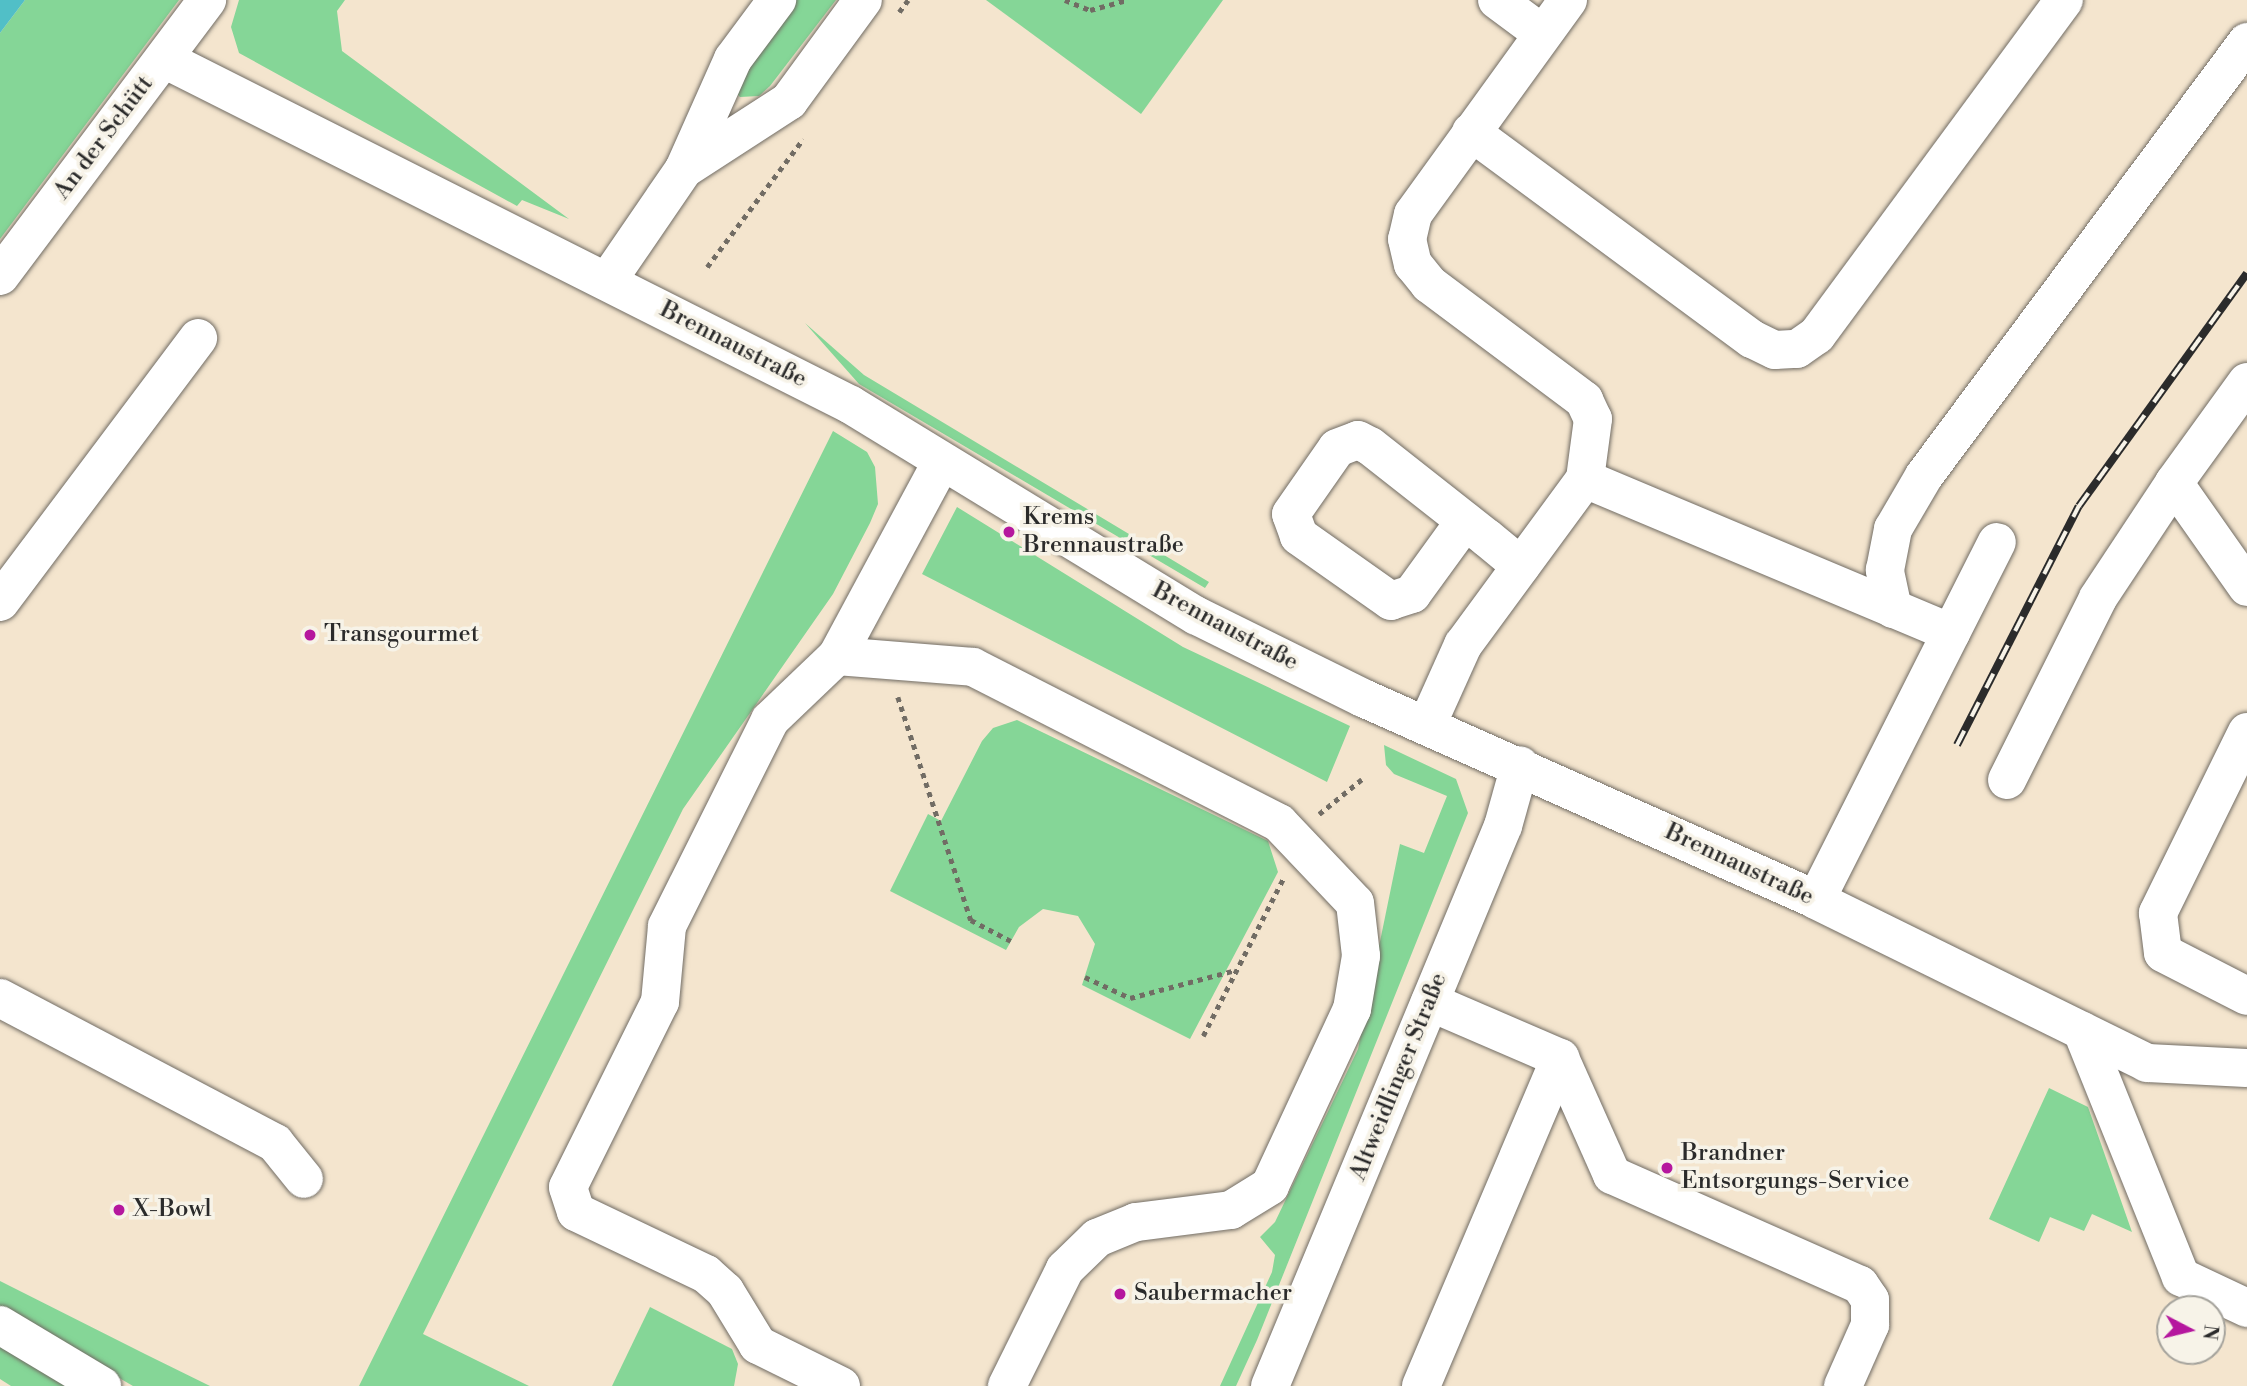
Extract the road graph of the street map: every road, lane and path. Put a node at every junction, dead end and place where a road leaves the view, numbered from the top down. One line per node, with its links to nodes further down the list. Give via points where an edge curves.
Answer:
1 (207, 0): 11 (street, An der Schütt)
2 (777, 0): 13 (street, via 733,59)
3 (863, 0): 13 (street, via 789,101)
4 (1065, 0): 5 (path, via 1090,10)
5 (1128, 0)
6 (1497, 0): 9 (street)
7 (1568, 0): 9 (street)
8 (2064, 0): 12 (street, via 1817,335 1797,349 1775,350 1752,339)
9 (1543, 34): 12 (street)
10 (2247, 42): 28 (street, via 1924,476 1893,528 1885,570)
11 (164, 59): 16 (street, An der Schütt); 17 (street, Brennaustraße, via 213,89)
12 (1471, 132): 21 (street, via 1413,214 1407,239 1413,264 1429,284 1584,400 1593,419)
13 (684, 169): 17 (street)
14 (713, 259): 15 (path)
15 (707, 267)
16 (0, 276)
17 (608, 280): 20 (street, Brennaustraße, via 850,405)
18 (198, 338): 27 (street)
19 (2247, 382): 22 (street)
20 (942, 461): 30 (street); 32 (street, Brennaustraße, via 1197,616)
21 (1585, 480): 25 (street); 28 (street)
22 (2174, 483): 26 (street); 36 (street, via 2098,598)
23 (1465, 521): 23 (street, via 1358,440 1337,448 1291,514 1299,536 1391,601 1412,594); 25 (street)
24 (1997, 542): 29 (street)
25 (1521, 566): 32 (street, via 1463,645)
26 (2247, 587)
27 (0, 602)
28 (1893, 609): 29 (street)
29 (1951, 633): 38 (street)
30 (836, 656): 31 (street); 53 (street, via 770,720 673,914 660,1002 568,1200 576,1212 706,1274 725,1292 758,1345)
31 (886, 658): 37 (street, via 973,667 1279,822); 39 (path, via 971,920)
32 (1427, 725): 34 (street, Brennaustraße)
33 (2247, 732): 42 (street, via 2158,913 2163,953)
34 (1520, 765): 38 (street, Brennaustraße); 44 (street, Altweidlinger Straße, via 1503,826)
35 (1362, 779): 37 (path, via 1320,813)
36 (2007, 780)
37 (1301, 844): 40 (path); 54 (street, via 1355,903 1361,956 1352,1009 1270,1186 1231,1210 1136,1222 1097,1238 1065,1269)
38 (1816, 900): 45 (street, Brennaustraße)
39 (1011, 941)
40 (1236, 970): 41 (path, via 1130,998); 46 (path)
41 (1085, 977)
42 (2247, 996)
43 (0, 998): 49 (street, via 275,1143)
44 (1430, 1002): 47 (street); 55 (street, Altweidlinger Straße)
45 (2082, 1031): 48 (street, Brennaustraße, via 2147,1063); 50 (street, via 2181,1276)
46 (1203, 1036)
47 (1560, 1058): 56 (street); 57 (street, via 1612,1175 1860,1285 1870,1300 1870,1325)
48 (2247, 1068)
49 (304, 1179)
50 (2247, 1308)
51 (0, 1325): 52 (street)
52 (102, 1386)
53 (841, 1386)
54 (1007, 1386)
55 (1270, 1386)
56 (1420, 1386)
57 (1843, 1386)

